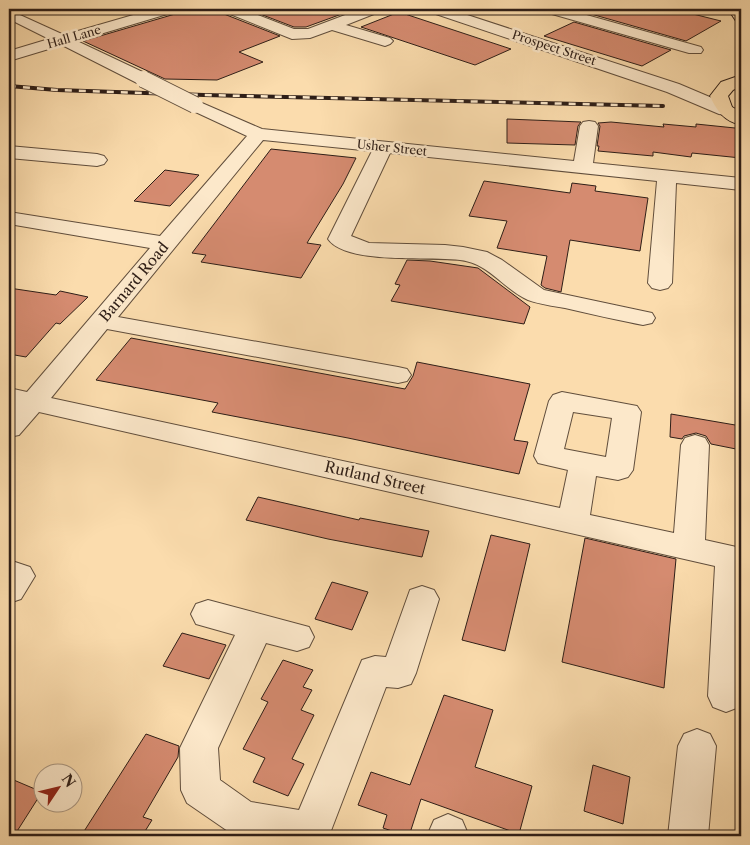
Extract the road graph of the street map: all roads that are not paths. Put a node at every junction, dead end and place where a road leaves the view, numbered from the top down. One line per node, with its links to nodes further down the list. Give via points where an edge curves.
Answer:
1 (169, 9): 15 (street, Hall Lane)
2 (230, 9): 12 (street, via 292,34 310,33)
3 (336, 9): 9 (street)
4 (374, 9): 9 (street)
5 (435, 9): 14 (street, Prospect Street)
6 (735, 9): 11 (main road)
7 (560, 10): 10 (street); 17 (street)
8 (9, 14): 15 (street, Usher Street)
9 (356, 16): 12 (street)
10 (540, 18)
11 (741, 18)
12 (332, 25): 16 (street)
13 (524, 26): 14 (street)
14 (508, 33): 20 (street, Prospect Street)
15 (64, 40): 18 (street, Hall Lane); 24 (street, Usher Street, bridge)
16 (386, 41)
17 (695, 50)
18 (9, 56)
19 (734, 83): 20 (street, Prospect Street); 21 (main road, via 719,96)
20 (673, 88): 21 (street, Prospect Street)
21 (725, 110): 22 (main road)
22 (741, 120)
23 (589, 126): 30 (street)
24 (258, 134): 25 (street, Usher Street); 34 (street, Barnard Road)
25 (384, 147): 28 (street, Usher Street); 36 (street, via 339,239 364,249 480,257 537,295)
26 (561, 150): 28 (street, via 456,139)
27 (9, 152): 29 (street)
28 (448, 154): 30 (street, Usher Street)
29 (97, 160)
30 (583, 168): 31 (street, Usher Street)
31 (667, 176): 32 (street, Usher Street); 35 (street)
32 (741, 184)
33 (9, 218): 34 (street)
34 (166, 244): 37 (street, Barnard Road)
35 (660, 283)
36 (643, 318)
37 (102, 321): 38 (street); 39 (street, Barnard Road)
38 (398, 375)
39 (21, 400): 40 (street, Barnard Road); 43 (street, Rutland Street)
40 (9, 428)
41 (695, 445): 44 (street)
42 (584, 464): 43 (street)
43 (573, 522): 44 (street, Rutland Street)
44 (689, 548): 45 (street, Rutland Street)
45 (736, 558): 50 (street)
46 (422, 599): 52 (street, via 398,673 375,671)
47 (208, 614): 48 (street)
48 (256, 627): 49 (street); 52 (street, via 199,748 201,790 243,820)
49 (297, 637)
50 (726, 696)
51 (697, 746): 53 (street)
52 (310, 834)
53 (688, 836)

